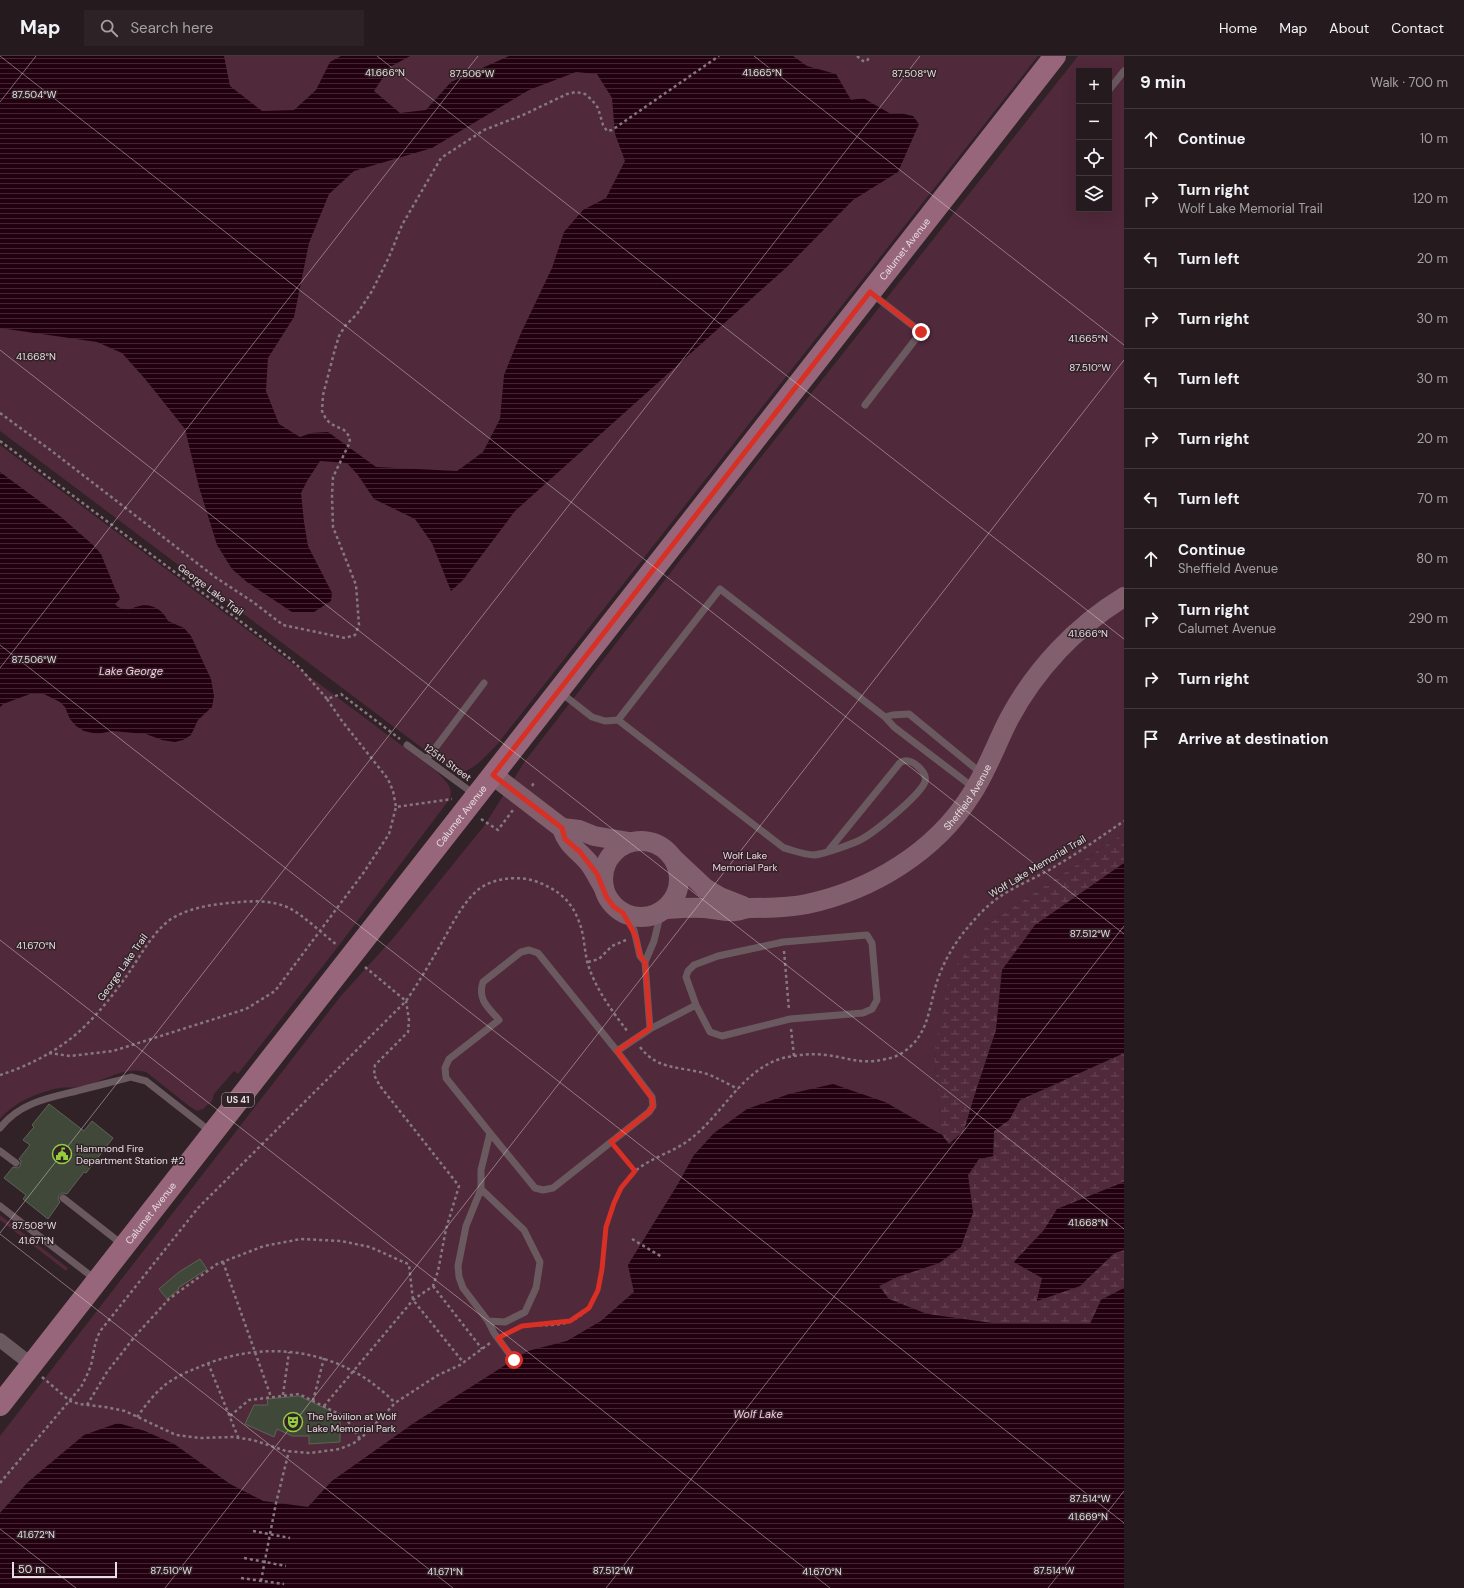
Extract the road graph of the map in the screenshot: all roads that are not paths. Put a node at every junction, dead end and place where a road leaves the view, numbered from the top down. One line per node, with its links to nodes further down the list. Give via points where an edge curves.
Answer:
1 (1056, 56): 4 (main road, Calumet Avenue / US 41)
2 (1124, 71): 3 (lane)
3 (1112, 86)
4 (870, 292): 5 (lane, via 921,332); 8 (main road, Calumet Avenue / US 41)
5 (865, 405)
6 (1124, 597): 14 (main road, Sheffield Avenue, via 1077,633 1040,672 1008,720)
7 (484, 683): 12 (lane)
8 (558, 690): 10 (lane, via 592,717 605,721); 13 (main road, Calumet Avenue / US 41)
9 (885, 717): 10 (lane, via 720,589); 14 (lane, via 894,727); 14 (lane, via 909,714)
10 (618, 720): 18 (lane, via 784,848 813,855)
11 (407, 744): 12 (lane, 125th Street)
12 (427, 759): 15 (lane, 125th Street)
13 (493, 775): 15 (main road, Calumet Avenue / US 41); 16 (main road)
14 (979, 782): 21 (main road, Sheffield Avenue, via 960,811 935,837 919,852 884,876 846,894 806,904 784,908)
15 (476, 795): 29 (main road, Calumet Avenue / US 41)
16 (562, 828): 17 (main road, via 579,830 599,838); 20 (main road, via 565,839 590,864)
17 (629, 842): 19 (main road, via 642,840 654,843 666,849); 20 (main road, via 619,847 605,865 602,876)
18 (829, 850): 18 (lane, via 859,841 904,807 925,783 924,772 910,762 904,761 899,764)
19 (674, 858): 21 (main road, Sheffield Avenue, via 705,888); 22 (main road, via 680,880 678,891)
20 (604, 888): 23 (main road, via 607,898)
21 (748, 908): 22 (main road, Sheffield Avenue, via 735,911 704,908)
22 (664, 910): 23 (main road, via 645,918); 24 (lane)
23 (623, 913): 24 (lane, via 634,930 640,956)
24 (645, 962): 26 (lane)
25 (696, 1005): 25 (lane, via 686,977 688,971 694,965 718,956 783,942 867,935 872,943 877,1000 872,1009 790,1019 722,1036 710,1032); 26 (lane)
26 (650, 1028): 27 (lane)
27 (617, 1051): 30 (lane, via 652,1098 653,1106 649,1112 553,1188 535,1188); 30 (lane, via 538,953 529,950 521,952 483,982 480,990 481,998 499,1020 449,1059 445,1068 446,1078)
28 (0, 1128): 29 (lane, via 16,1112 36,1101 132,1077 146,1081)
29 (212, 1133): 36 (main road, Calumet Avenue / US 41)
30 (490, 1133): 33 (lane, via 481,1170)
31 (0, 1151): 32 (lane)
32 (16, 1163)
33 (481, 1189): 38 (lane, via 466,1226 458,1266 463,1288); 38 (lane, via 524,1230 540,1262 536,1288 525,1312 505,1322)
34 (64, 1198): 36 (lane)
35 (0, 1206): 37 (lane)
36 (124, 1246): 37 (main road, Calumet Avenue / US 41)
37 (97, 1281): 41 (main road, Calumet Avenue / US 41)
38 (488, 1321): 40 (lane)
39 (0, 1340): 41 (street)
40 (514, 1360)
41 (32, 1365): 42 (main road, Calumet Avenue / US 41)
42 (0, 1405)

